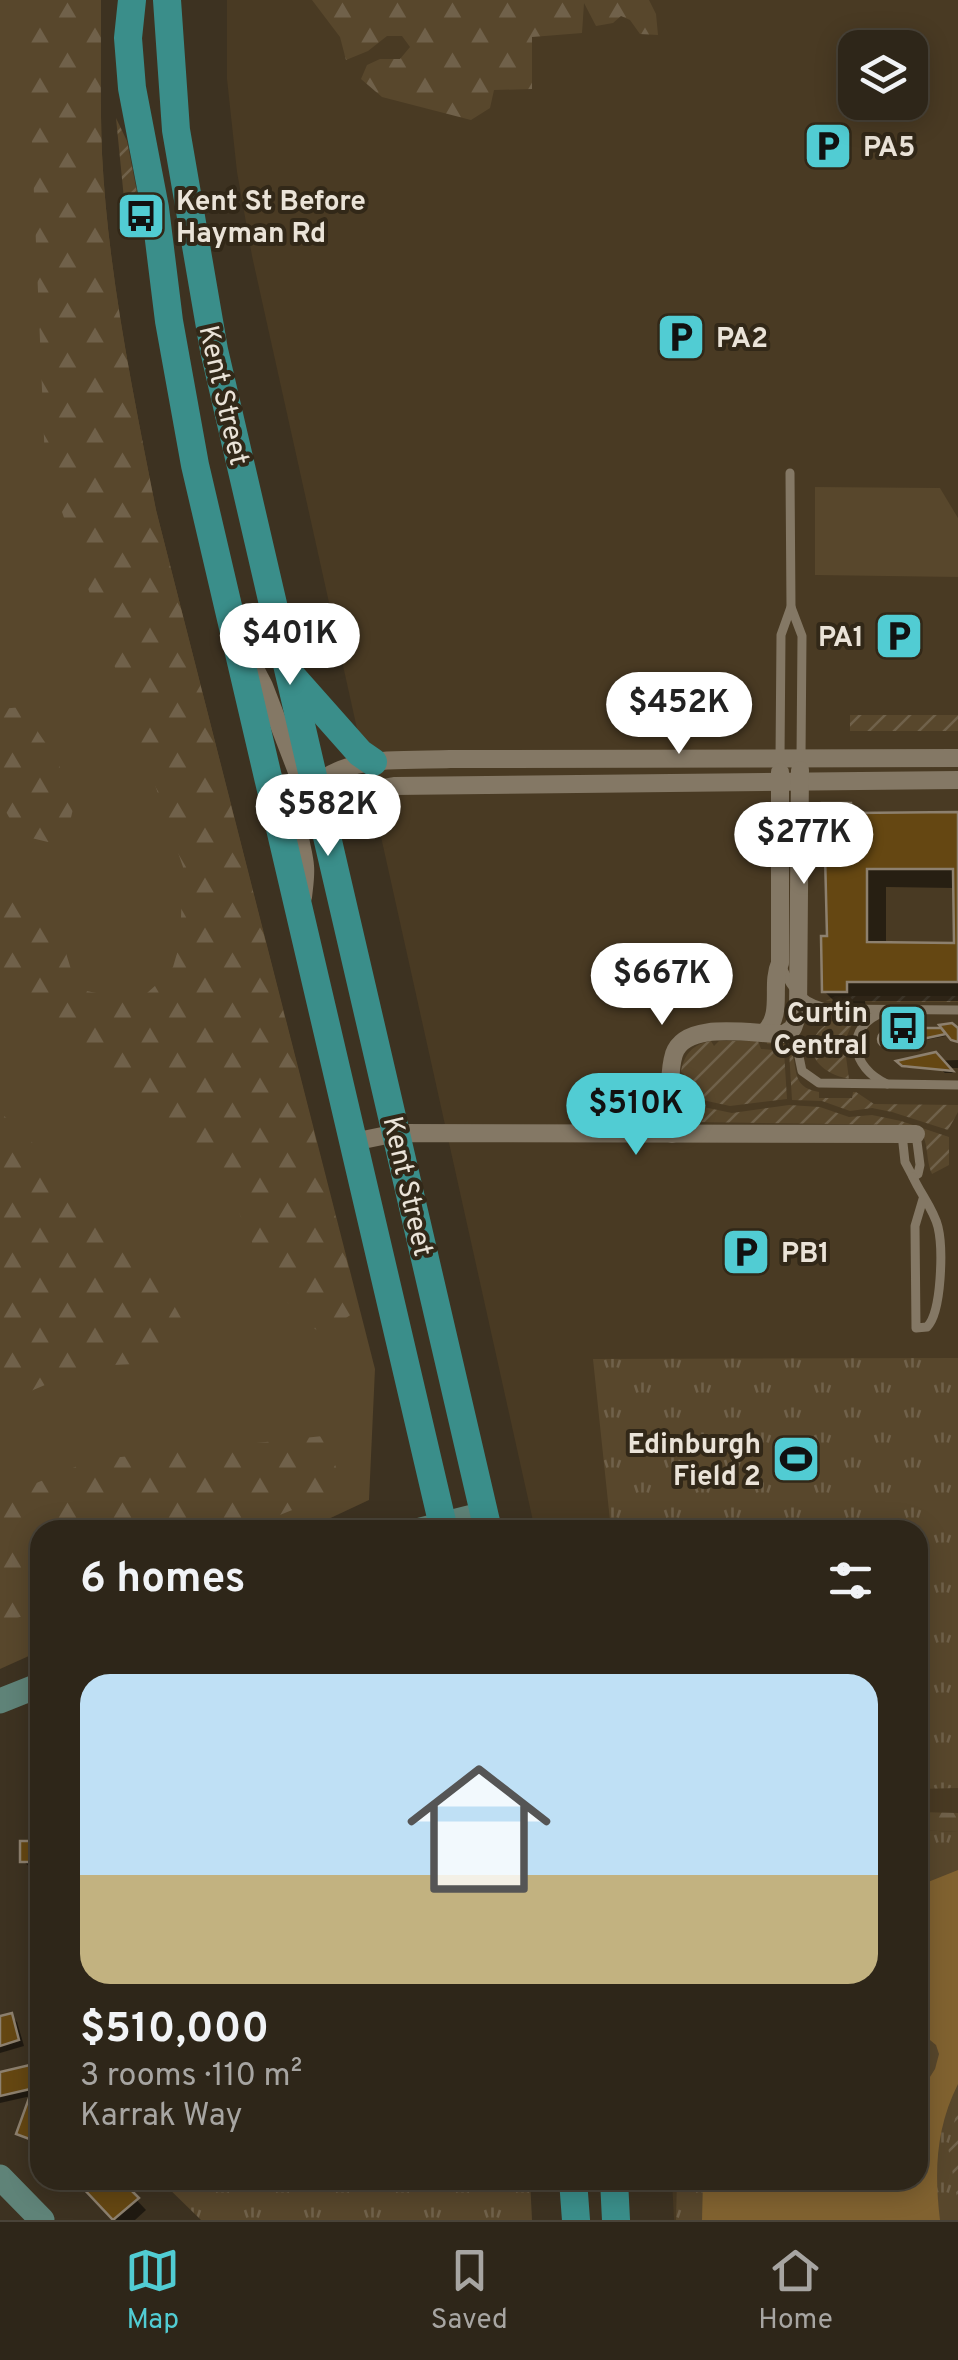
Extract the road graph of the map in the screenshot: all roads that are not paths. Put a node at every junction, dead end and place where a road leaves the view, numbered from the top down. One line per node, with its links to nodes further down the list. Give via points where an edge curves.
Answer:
1 (132, 0): 5 (main road, Kent Street, via 129,64 169,321)
2 (168, 0): 6 (main road, Kent Street, via 176,130 198,270)
3 (790, 474): 4 (lane)
4 (791, 607): 7 (lane, via 780,635); 8 (lane, via 802,636)
5 (232, 625): 14 (street, Kent Street, via 299,777); 15 (main road, Kent Street)
6 (289, 673): 10 (main road); 14 (main road, Kent Street)
7 (780, 758): 8 (street); 10 (street); 11 (street)
8 (801, 758): 9 (street); 12 (street)
9 (958, 758)
10 (374, 762): 14 (street, via 336,770)
11 (780, 780): 12 (street); 14 (street, via 394,786 342,795); 16 (street)
12 (800, 780): 13 (street); 17 (street)
13 (958, 780)
14 (316, 785): 15 (street, Kent Street, via 298,824 306,870); 24 (main road, Kent Street)
15 (301, 917): 27 (main road, Kent Street)
16 (780, 963): 17 (lane); 21 (street, via 775,1018)
17 (798, 994): 18 (lane, via 812,1006); 20 (street)
18 (892, 1010): 19 (lane); 22 (lane, via 868,1021 856,1044 866,1070)
19 (958, 1010)
20 (793, 1028): 21 (street); 22 (lane, via 802,1071 812,1081)
21 (765, 1032): 25 (street, via 700,1033 680,1044 673,1061)
22 (890, 1086): 23 (lane)
23 (958, 1086)
24 (397, 1133): 25 (street); 27 (street); 31 (main road, Kent Street)
25 (672, 1134): 26 (street)
26 (909, 1134): 28 (lane, via 905,1162); 28 (lane, via 920,1165)
27 (352, 1142): 30 (main road, Kent Street)
28 (913, 1177): 29 (lane)
29 (923, 1199): 29 (lane, via 915,1226 916,1328 934,1320 938,1294 938,1226)
30 (434, 1520)
31 (487, 1520)
32 (30, 1689): 33 (street)
33 (0, 1702)
34 (0, 2177): 37 (street)
35 (574, 2190): 38 (main road)
36 (614, 2190): 39 (main road)
37 (42, 2220)
38 (576, 2220)
39 (616, 2220)

